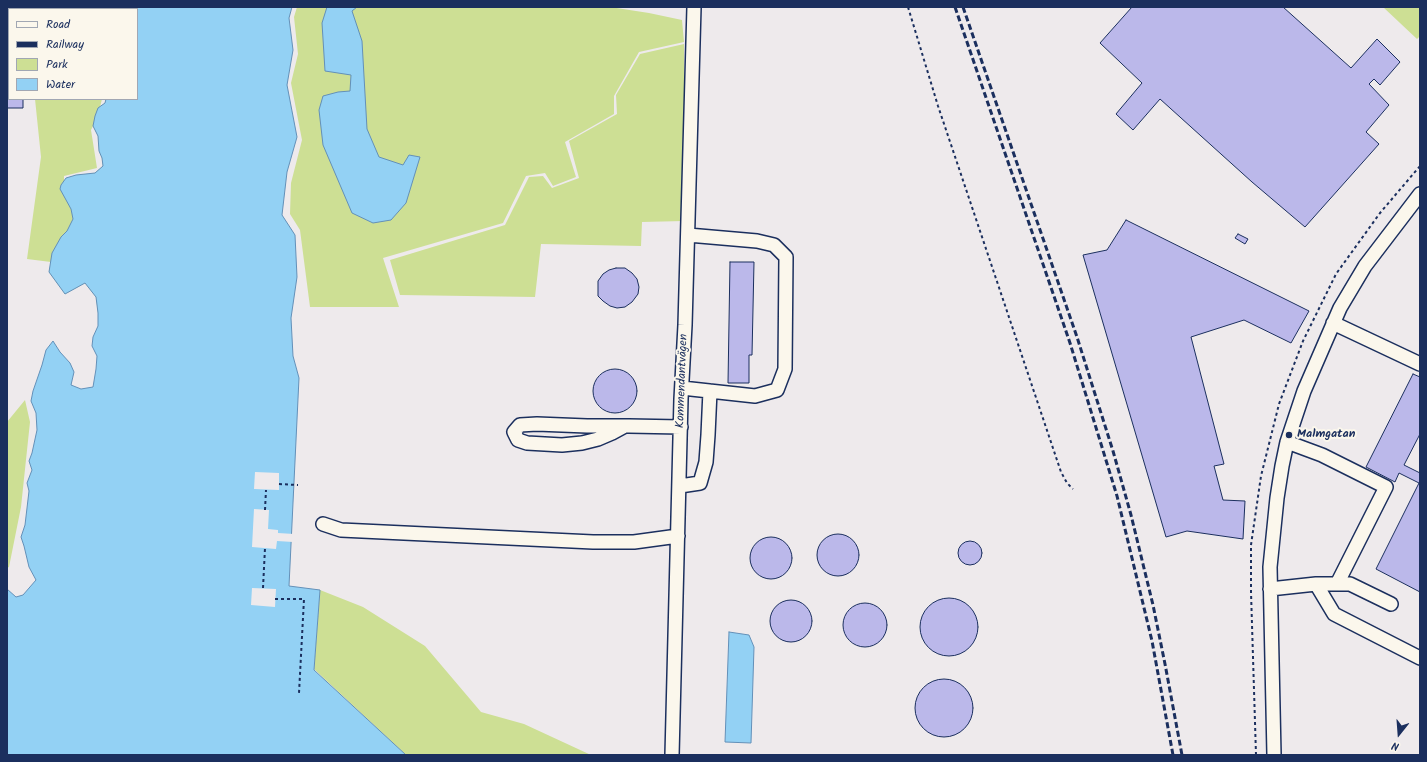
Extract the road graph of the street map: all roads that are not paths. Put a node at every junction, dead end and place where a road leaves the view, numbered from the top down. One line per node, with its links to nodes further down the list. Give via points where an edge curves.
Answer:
1 (694, 7): 3 (street, Kommendantvägen)
2 (1418, 202): 4 (street, via 1364,266)
3 (688, 235): 6 (street, Kommendantvägen); 7 (street, via 757,241 774,245 786,257 785,369 777,390 755,396)
4 (1333, 323): 5 (street); 10 (street, via 1304,391)
5 (1420, 364)
6 (682, 388): 7 (street); 9 (street, Kommendantvägen)
7 (710, 391): 11 (street, via 706,455 700,483)
8 (623, 426): 8 (street, via 598,439 562,445 527,443 518,440 514,432 520,425 537,424); 9 (street)
9 (681, 427): 11 (street, Kommendantvägen)
10 (1287, 442): 15 (street, via 1322,455 1386,487); 16 (street, via 1277,498)
11 (680, 486): 13 (street, Kommendantvägen)
12 (323, 524): 13 (street, via 341,530 593,542 634,542)
13 (678, 536): 19 (street, Kommendantvägen)
14 (1316, 584): 15 (street); 16 (street); 18 (street, via 1334,614)
15 (1337, 584): 17 (street, via 1350,584)
16 (1270, 589): 20 (street)
17 (1391, 604)
18 (1420, 658)
19 (672, 755)
20 (1274, 755)

